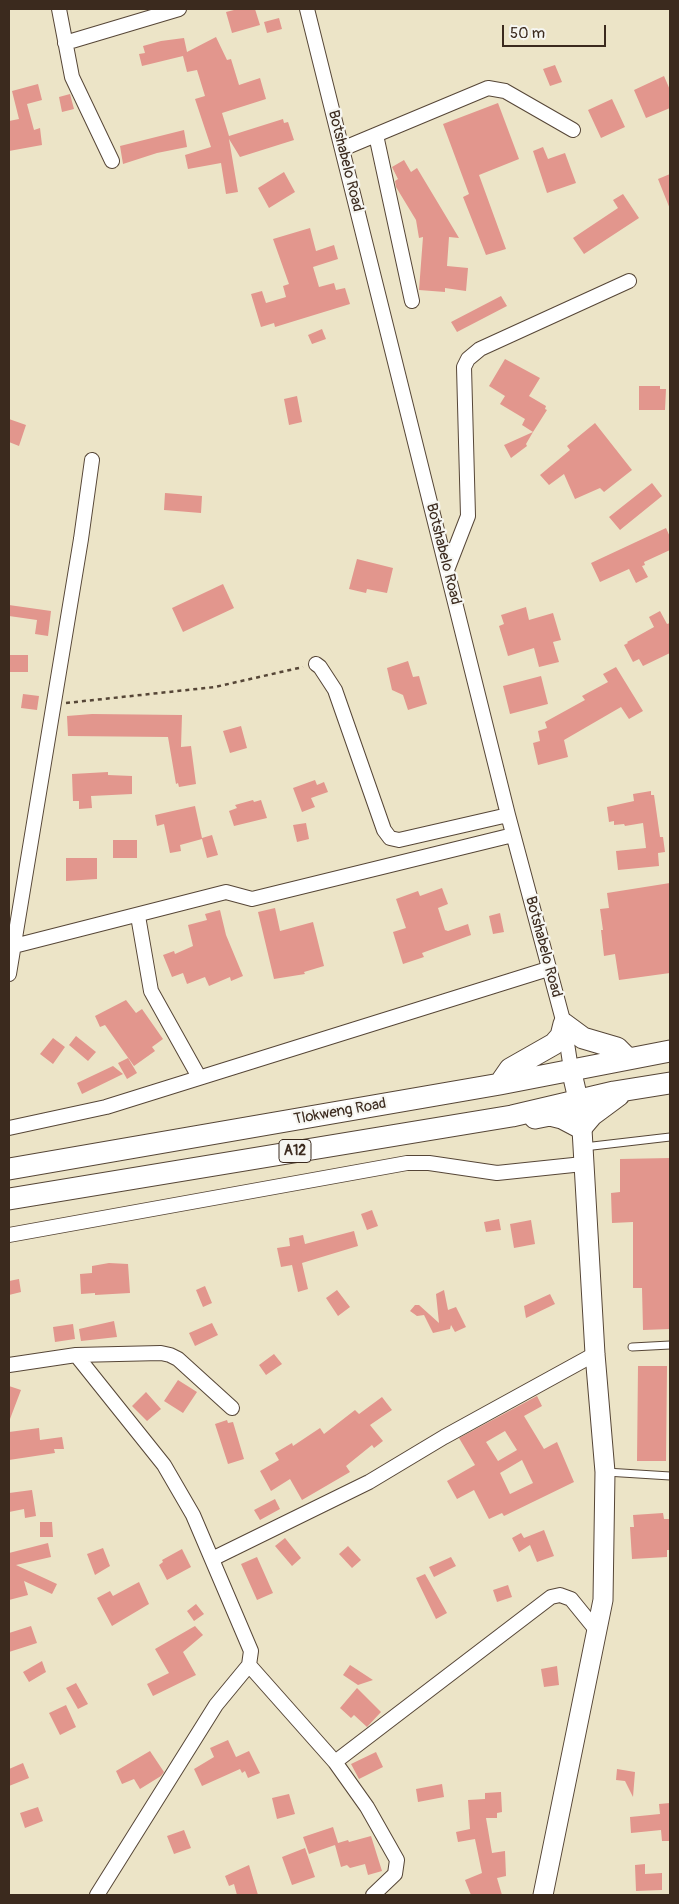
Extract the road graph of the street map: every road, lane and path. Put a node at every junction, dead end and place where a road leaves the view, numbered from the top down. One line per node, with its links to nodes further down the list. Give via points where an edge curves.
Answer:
1 (59, 9): 4 (street)
2 (179, 9): 4 (street)
3 (308, 9): 7 (street, Botshabelo Road)
4 (65, 43): 8 (street, via 72,77)
5 (573, 130): 6 (street, via 505,90 488,88)
6 (376, 135): 7 (street); 10 (street)
7 (342, 149): 12 (street, Botshabelo Road)
8 (112, 162)
9 (629, 281): 12 (street, via 480,349 468,359 464,367 468,516)
10 (412, 301)
11 (92, 460): 14 (street, via 82,539)
12 (447, 570): 15 (street, Botshabelo Road)
13 (316, 664): 14 (path, via 215,687); 15 (street, via 335,690 384,830 390,838 399,840)
14 (52, 704): 17 (street)
15 (508, 815): 16 (street, Botshabelo Road)
16 (513, 834): 18 (street, via 252,899 226,892); 20 (street, Botshabelo Road)
17 (15, 906): 19 (street)
18 (138, 916): 19 (street); 26 (street, via 150,991)
19 (14, 946): 21 (street)
20 (548, 969): 22 (street, Botshabelo Road); 26 (street)
21 (9, 974)
22 (564, 1024): 24 (main road, via 584,1038 617,1048); 25 (street, Botshabelo Road); 28 (main road, via 561,1036 554,1044 510,1070)
23 (670, 1051): 24 (main road, Tlokweng Road / A12)
24 (627, 1058): 25 (main road, Tlokweng Road / A12)
25 (571, 1069): 28 (main road, Tlokweng Road / A12); 30 (street, Botshabelo Road)
26 (199, 1077): 32 (street, via 106,1106)
27 (670, 1083): 29 (main road, Tlokweng Road / A12)
28 (500, 1084): 35 (main road, Tlokweng Road / A12)
29 (643, 1088): 30 (main road, Tlokweng Road / A12); 34 (main road, via 615,1096 592,1115)
30 (580, 1100): 31 (main road, Tlokweng Road / A12); 34 (street, Botshabelo Road)
31 (512, 1116): 34 (main road, via 530,1119 550,1115 567,1120); 36 (main road, Tlokweng Road / A12)
32 (9, 1128)
33 (670, 1137): 34 (lane)
34 (582, 1147): 37 (street, via 497,1173 407,1163); 41 (street, Botshabelo Road)
35 (9, 1169)
36 (9, 1199)
37 (9, 1234)
38 (670, 1345): 39 (lane)
39 (632, 1347)
40 (76, 1354): 42 (street); 43 (street, via 170,1355); 46 (street, via 164,1465 193,1515)
41 (595, 1354): 44 (street, Botshabelo Road); 46 (street, via 369,1482)
42 (9, 1365)
43 (232, 1408)
44 (605, 1472): 45 (lane); 47 (street, Botshabelo Road, via 603,1600)
45 (670, 1476)
46 (212, 1559): 48 (street, via 251,1651)
47 (597, 1631): 49 (street, via 571,1599 560,1595 551,1597); 52 (street, Botshabelo Road)
48 (249, 1665): 49 (street); 50 (street, via 216,1705)
49 (335, 1762): 51 (street, via 367,1807 398,1860 395,1874)
50 (97, 1895)
51 (373, 1895)
52 (543, 1895)

